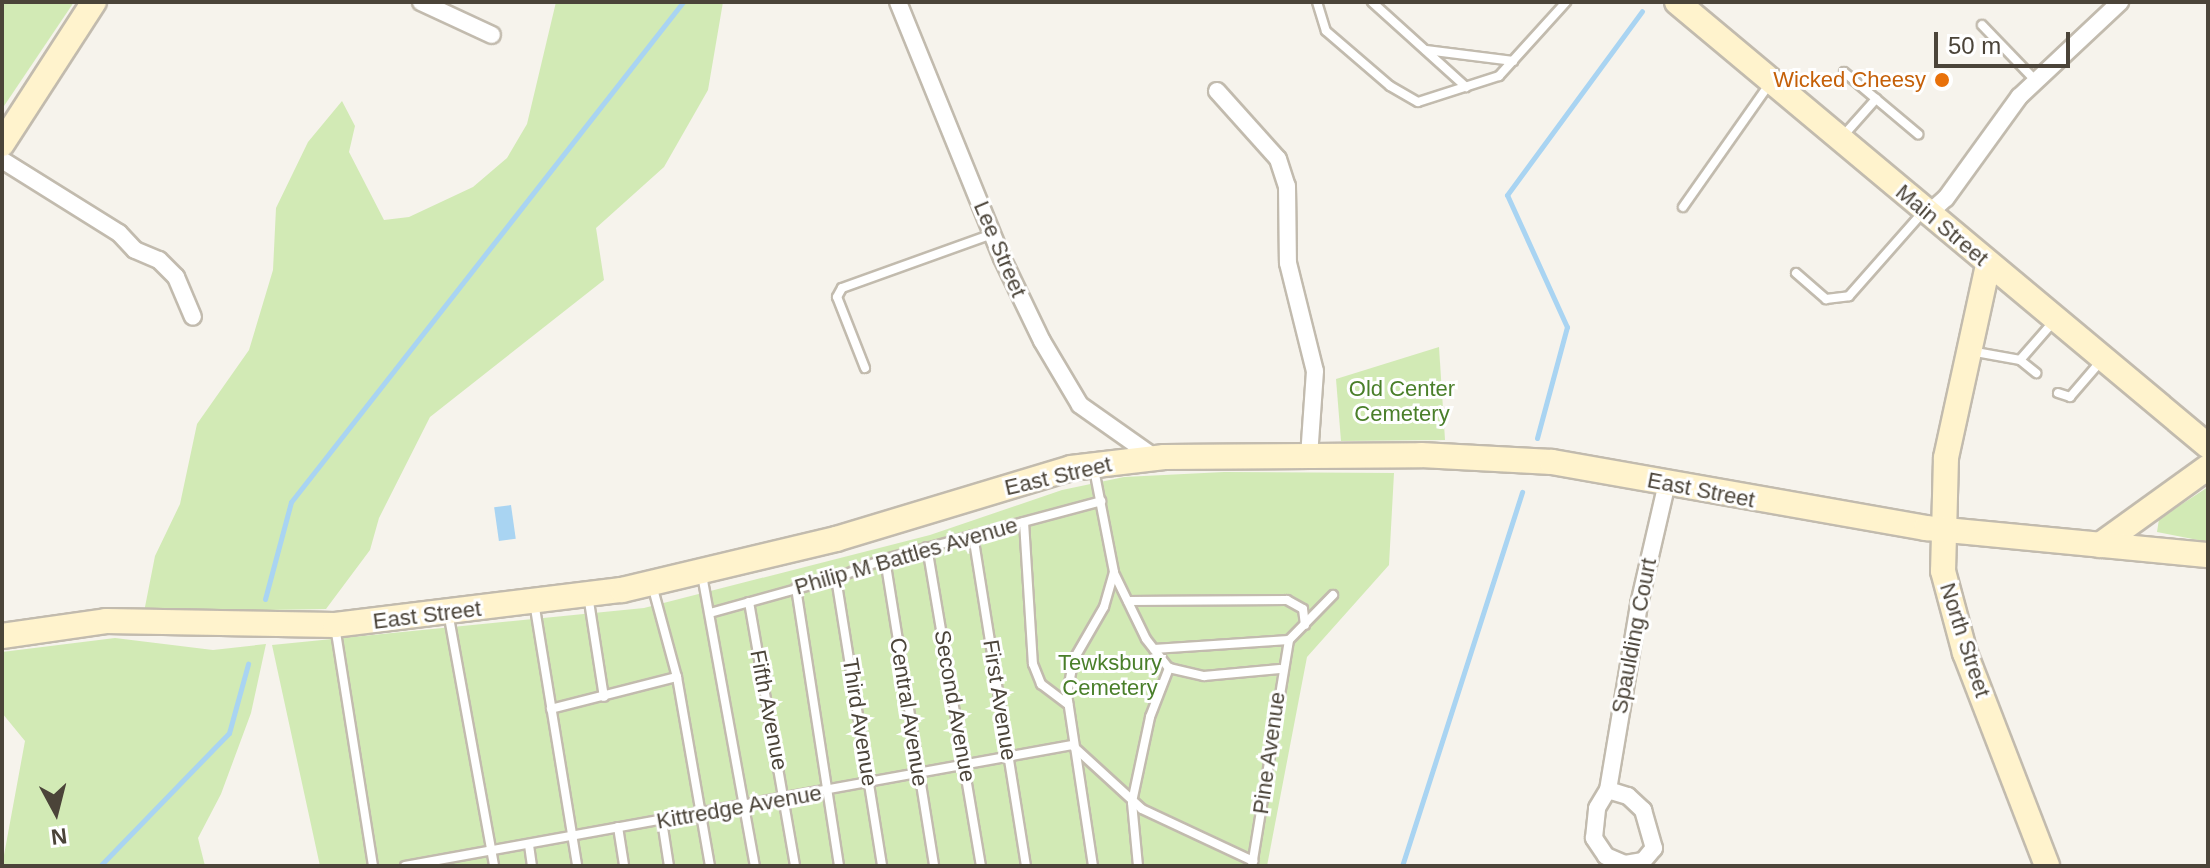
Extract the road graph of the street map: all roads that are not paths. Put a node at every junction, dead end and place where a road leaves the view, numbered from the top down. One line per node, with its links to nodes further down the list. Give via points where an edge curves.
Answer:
1 (94, 2): 21 (main road)
2 (421, 2): 10 (street)
3 (898, 2): 25 (street, Lee Street)
4 (1317, 2): 16 (lane, via 1326,31 1409,97 1418,102)
5 (1372, 2): 11 (lane)
6 (1566, 2): 12 (lane)
7 (1677, 2): 15 (main road, Main Street)
8 (2120, 2): 14 (street)
9 (1982, 25): 14 (lane)
10 (492, 35)
11 (1425, 50): 12 (lane); 16 (lane)
12 (1513, 61): 16 (lane, via 1499,76)
13 (1844, 72): 18 (lane)
14 (2035, 80): 24 (street, via 1946,198)
15 (1771, 81): 20 (main road, Main Street); 23 (lane)
16 (1466, 87)
17 (1217, 91): 37 (street, via 1278,159 1287,186 1288,263 1315,371)
18 (1876, 99): 19 (lane); 20 (lane)
19 (1918, 134)
20 (1840, 140): 24 (main road, Main Street)
21 (2, 144)
22 (2, 160): 28 (street, via 119,233 135,250 159,260 176,277)
23 (1683, 207)
24 (1926, 212): 26 (main road, Main Street); 27 (lane, via 1849,296 1826,299)
25 (992, 234): 33 (lane, via 842,288 837,297); 38 (street, Lee Street, via 1019,296 1080,405)
26 (1988, 265): 29 (main road, Main Street); 30 (main road, North Street)
27 (1796, 273)
28 (193, 317)
29 (2054, 321): 31 (lane); 32 (main road, Main Street)
30 (1969, 350): 31 (lane); 44 (main road, North Street, via 1946,458)
31 (2020, 360): 34 (lane)
32 (2102, 361): 35 (lane, via 2070,397); 36 (main road, Main Street)
33 (865, 368)
34 (2036, 373)
35 (2058, 393)
36 (2208, 446)
37 (1309, 456): 38 (main road, East Street); 41 (main road, East Street, via 1529,460)
38 (1155, 458): 39 (main road, East Street)
39 (1093, 464): 42 (lane); 51 (main road, East Street)
40 (2208, 467): 46 (main road)
41 (1667, 483): 44 (main road, East Street); 78 (street, Spaulding Court, via 1633,635)
42 (1101, 501): 43 (lane, Philip M Battles Avenue); 50 (lane)
43 (1024, 522): 45 (lane, Philip M Battles Avenue); 71 (lane, via 1033,664 1041,684)
44 (1943, 531): 46 (main road, East Street); 107 (main road, North Street, via 1943,571 1965,653)
45 (973, 535): 47 (lane, Philip M Battles Avenue); 74 (lane, First Avenue)
46 (2100, 545): 48 (main road, East Street)
47 (927, 547): 49 (lane, Philip M Battles Avenue); 75 (lane, Second Avenue)
48 (2208, 555)
49 (885, 559): 52 (lane, Philip M Battles Avenue); 76 (lane, Central Avenue)
50 (1114, 572): 57 (lane); 71 (lane, via 1104,607 1074,659)
51 (702, 574): 53 (main road, East Street); 61 (lane)
52 (836, 578): 54 (lane, Philip M Battles Avenue); 77 (lane, Third Avenue)
53 (652, 584): 55 (main road, East Street); 69 (lane)
54 (796, 588): 59 (lane, Philip M Battles Avenue); 79 (lane)
55 (588, 595): 58 (main road, East Street); 70 (lane)
56 (1333, 595): 63 (lane)
57 (1128, 601): 63 (lane, via 1287,600 1303,609); 66 (lane)
58 (534, 602): 60 (main road, East Street); 72 (lane)
59 (749, 602): 61 (lane, Philip M Battles Avenue); 80 (lane, Fifth Avenue)
60 (448, 612): 62 (main road, East Street); 88 (lane)
61 (710, 613): 82 (lane)
62 (335, 625): 64 (main road, East Street, via 106,621); 90 (lane)
63 (1305, 625): 65 (lane)
64 (2, 636)
65 (1289, 640): 66 (lane); 68 (lane, Pine Avenue)
66 (1154, 649): 67 (lane)
67 (1169, 668): 68 (lane, via 1204,676); 81 (lane, via 1150,717)
68 (1280, 669): 89 (lane, Pine Avenue)
69 (677, 677): 70 (lane); 83 (lane)
70 (604, 697): 72 (lane)
71 (1068, 704): 73 (lane)
72 (551, 709): 86 (lane)
73 (1072, 745): 74 (lane, Kittredge Avenue); 81 (lane); 105 (lane)
74 (1009, 759): 75 (lane, Kittredge Avenue); 104 (lane, First Avenue)
75 (966, 768): 76 (lane, Kittredge Avenue); 103 (lane, Second Avenue)
76 (920, 776): 77 (lane, Kittredge Avenue); 102 (lane, Central Avenue)
77 (870, 786): 79 (lane, Kittredge Avenue); 101 (lane, Third Avenue)
78 (1608, 790): 78 (street, Spaulding Court, via 1597,808 1594,838 1606,856 1625,864 1643,861 1654,848 1648,819 1628,796)
79 (828, 791): 80 (lane, Kittredge Avenue); 100 (lane)
80 (785, 798): 82 (lane, Kittredge Avenue); 99 (lane, Fifth Avenue)
81 (1132, 802): 89 (lane); 106 (lane)
82 (746, 804): 83 (lane, Kittredge Avenue); 98 (lane)
83 (701, 815): 84 (lane, Kittredge Avenue); 97 (lane)
84 (662, 821): 85 (lane, Kittredge Avenue); 96 (lane)
85 (618, 827): 86 (lane, Kittredge Avenue); 95 (lane)
86 (572, 837): 87 (lane, Kittredge Avenue); 94 (lane)
87 (529, 845): 88 (lane, Kittredge Avenue); 93 (lane)
88 (492, 850): 91 (lane, Kittredge Avenue); 92 (lane)
89 (1252, 864)
90 (373, 866)
91 (405, 866)
92 (494, 866)
93 (532, 866)
94 (577, 866)
95 (624, 866)
96 (669, 866)
97 (710, 866)
98 (755, 866)
99 (795, 866)
100 (839, 866)
101 (882, 866)
102 (934, 866)
103 (981, 866)
104 (1026, 866)
105 (1093, 866)
106 (1138, 866)
107 (2047, 866)

